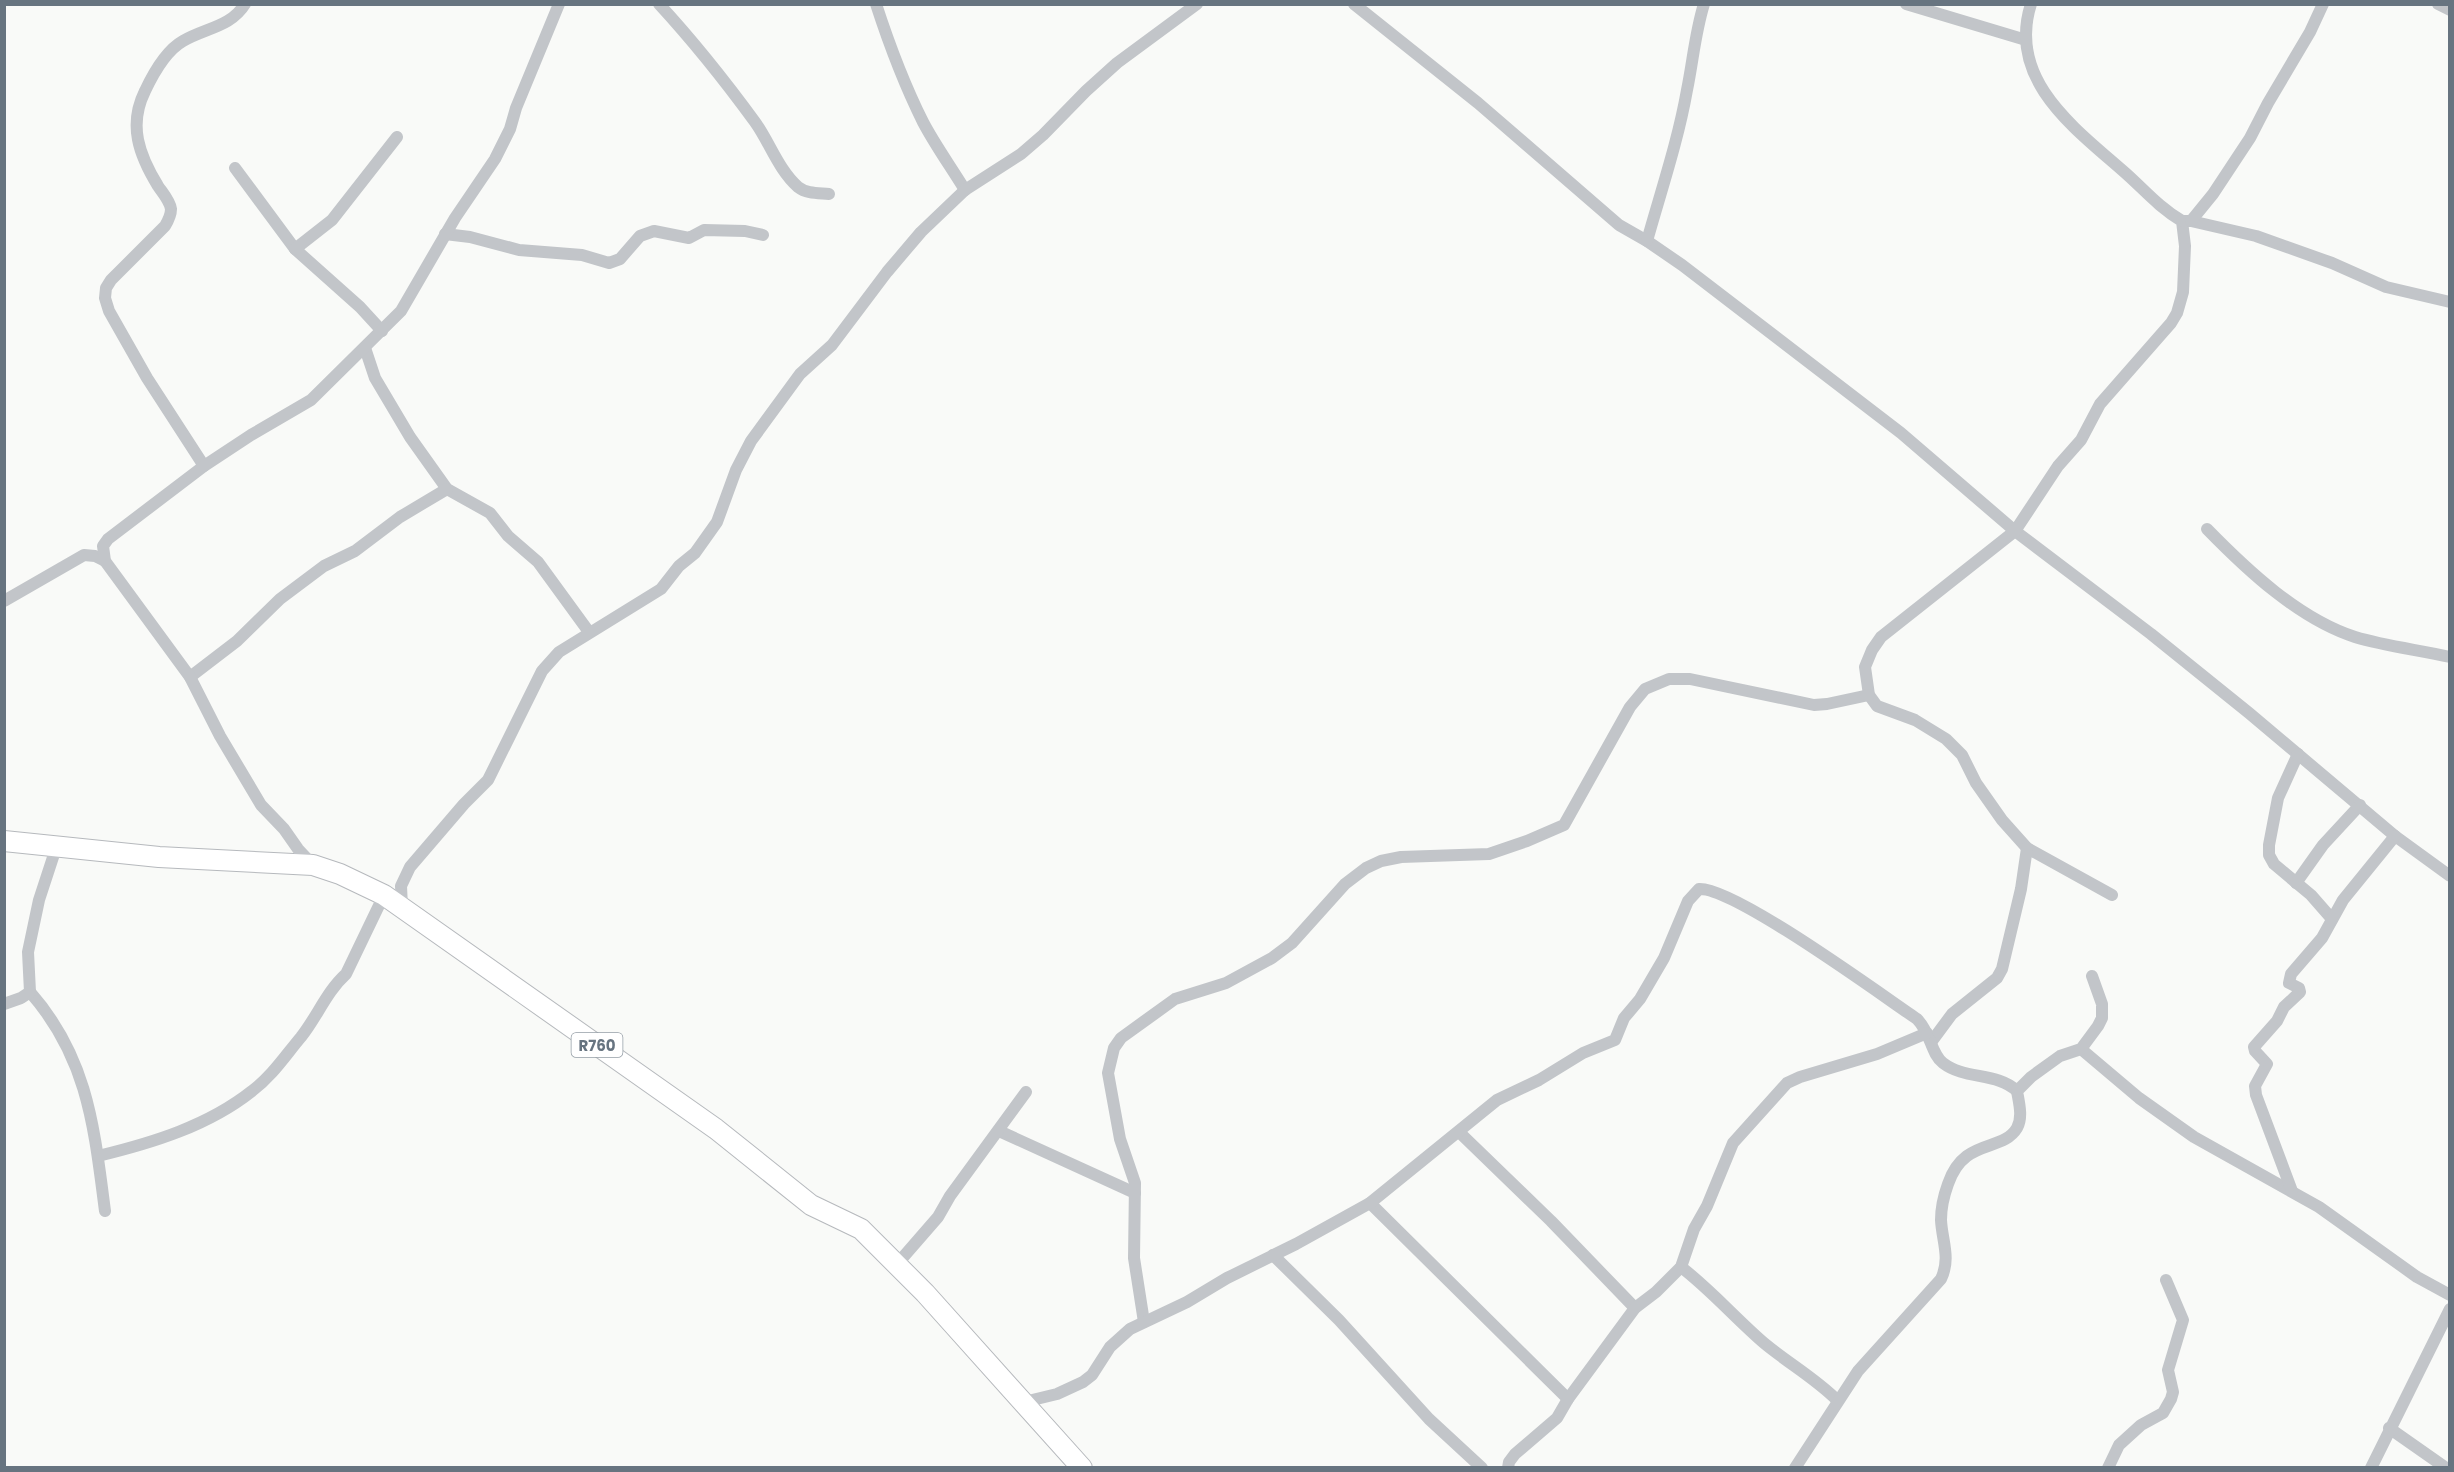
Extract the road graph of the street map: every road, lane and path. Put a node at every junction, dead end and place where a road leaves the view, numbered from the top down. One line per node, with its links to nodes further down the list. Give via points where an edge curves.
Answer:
1 (245, 4): 26 (street, via 232,19 175,47 145,91 136,133 146,167 171,207 171,216 111,280 105,298 108,311 147,378)
2 (559, 4): 19 (street, via 504,142)
3 (659, 4): 17 (street, via 706,57 788,175 807,192)
4 (876, 4): 16 (street, via 890,48 923,122)
5 (1197, 4): 16 (street, via 1117,63 1021,154)
6 (1354, 4): 21 (street, via 1478,103 1619,225)
7 (1704, 4): 21 (street, via 1677,135)
8 (1906, 4): 13 (street)
9 (2031, 4): 13 (street)
10 (2323, 4): 18 (street, via 2250,138 2213,194)
11 (2438, 4): 12 (street)
12 (2450, 9)
13 (2025, 40): 18 (street, via 2040,88 2050,101 2162,209)
14 (397, 137): 22 (street, via 332,220)
15 (235, 168): 22 (street)
16 (964, 190): 32 (street, via 921,232 832,345 784,394 751,441 717,522 695,553 661,588)
17 (829, 194)
18 (2186, 221): 23 (street, via 2256,236 2386,287); 29 (street, via 2184,281 2177,313 2100,404 2081,440 2058,466)
19 (445, 234): 20 (street, via 519,250 582,255 609,263 620,259 640,236 654,231 689,238 704,230); 24 (street, via 412,296)
20 (763, 235)
21 (1647, 241): 29 (street, via 1901,433)
22 (295, 249): 24 (street)
23 (2450, 302)
24 (382, 331): 25 (street)
25 (365, 348): 26 (street, via 311,400); 27 (street, via 375,378)
26 (204, 466): 30 (street, via 108,539 103,546)
27 (447, 489): 32 (street, via 490,513 508,536 538,562); 34 (street, via 400,517 355,551 324,566)
28 (2206, 530): 33 (street, via 2237,560 2314,618 2355,637)
29 (2015, 531): 35 (street, via 1881,637 1865,667); 36 (street, via 2151,634)
30 (105, 561): 31 (street, via 84,555); 34 (street)
31 (4, 600)
32 (590, 632): 47 (street, via 559,651 542,671 488,780 410,867 402,886)
33 (2450, 657)
34 (190, 677): 42 (street, via 261,805)
35 (1869, 695): 41 (street, via 1877,706 1926,725 1956,747 1987,800); 60 (street, via 1814,705 1690,679 1653,684 1630,707 1564,825 1489,854 1401,857 1365,868 1345,884 1292,943 1272,958 1226,983 1175,999 1121,1038 1114,1048 1108,1073)
36 (2298, 754): 37 (street); 44 (street, via 2278,798 2269,851 2274,864)
37 (2360, 805): 38 (street); 44 (street, via 2323,845)
38 (2395, 836): 43 (street); 48 (street)
39 (4, 841): 40 (main road, R760)
40 (57, 845): 42 (main road, R760, via 159,856); 50 (street, via 27,952)
41 (2027, 848): 46 (street); 52 (street, via 2002,969 1997,978)
42 (313, 865): 45 (main road, R760)
43 (2450, 876)
44 (2296, 883): 48 (street)
45 (384, 895): 47 (main road, R760); 58 (street, via 346,974 314,1022 252,1092 185,1130)
46 (2112, 895)
47 (402, 907): 64 (main road, R760, via 716,1129 811,1205 861,1229)
48 (2332, 919): 59 (street, via 2322,938 2289,977 2300,992 2254,1047 2267,1064 2255,1086 2256,1095)
49 (2092, 976): 53 (street, via 2103,1012)
50 (30, 992): 51 (street); 58 (street, via 66,1043 80,1076)
51 (4, 1004)
52 (1929, 1037): 54 (street, via 1936,1056 1946,1065 2002,1081); 57 (street, via 1917,1019 1764,916 1715,892 1699,889 1688,901 1664,958 1614,1040 1497,1100); 65 (street, via 1787,1083 1733,1143)
53 (2081, 1049): 54 (street, via 2060,1056); 59 (street, via 2139,1098 2194,1137)
54 (2017, 1091): 72 (street, via 2017,1128 2004,1140 1964,1157 1949,1182 1941,1219 1947,1260 1941,1279)
55 (1026, 1092): 56 (street)
56 (999, 1131): 60 (street); 64 (street, via 938,1217)
57 (1459, 1132): 61 (street); 68 (street)
58 (98, 1156): 62 (street)
59 (2292, 1191): 67 (street, via 2417,1277)
60 (1135, 1193): 70 (street, via 1134,1258)
61 (1371, 1203): 63 (street); 71 (street)
62 (105, 1211)
63 (1273, 1255): 70 (street); 77 (street, via 1339,1320 1429,1419)
64 (898, 1263): 73 (main road, R760)
65 (1681, 1268): 68 (street); 72 (street, via 1765,1344)
66 (2166, 1280): 80 (street, via 2183,1320 2168,1370 2171,1399 2163,1413 2135,1429 2119,1445)
67 (2450, 1294)
68 (1635, 1308): 71 (street)
69 (2450, 1309): 74 (street)
70 (1144, 1322): 73 (street, via 1118,1337 1083,1382 1057,1394)
71 (1568, 1398): 75 (street, via 1557,1418)
72 (1837, 1400): 79 (street)
73 (1024, 1402): 76 (main road, R760)
74 (2389, 1428): 81 (street); 82 (street)
75 (1508, 1465): 78 (street)
76 (1082, 1467)
77 (1482, 1467)
78 (1496, 1467)
79 (1795, 1467)
80 (2108, 1467)
81 (2371, 1467)
82 (2446, 1467)

